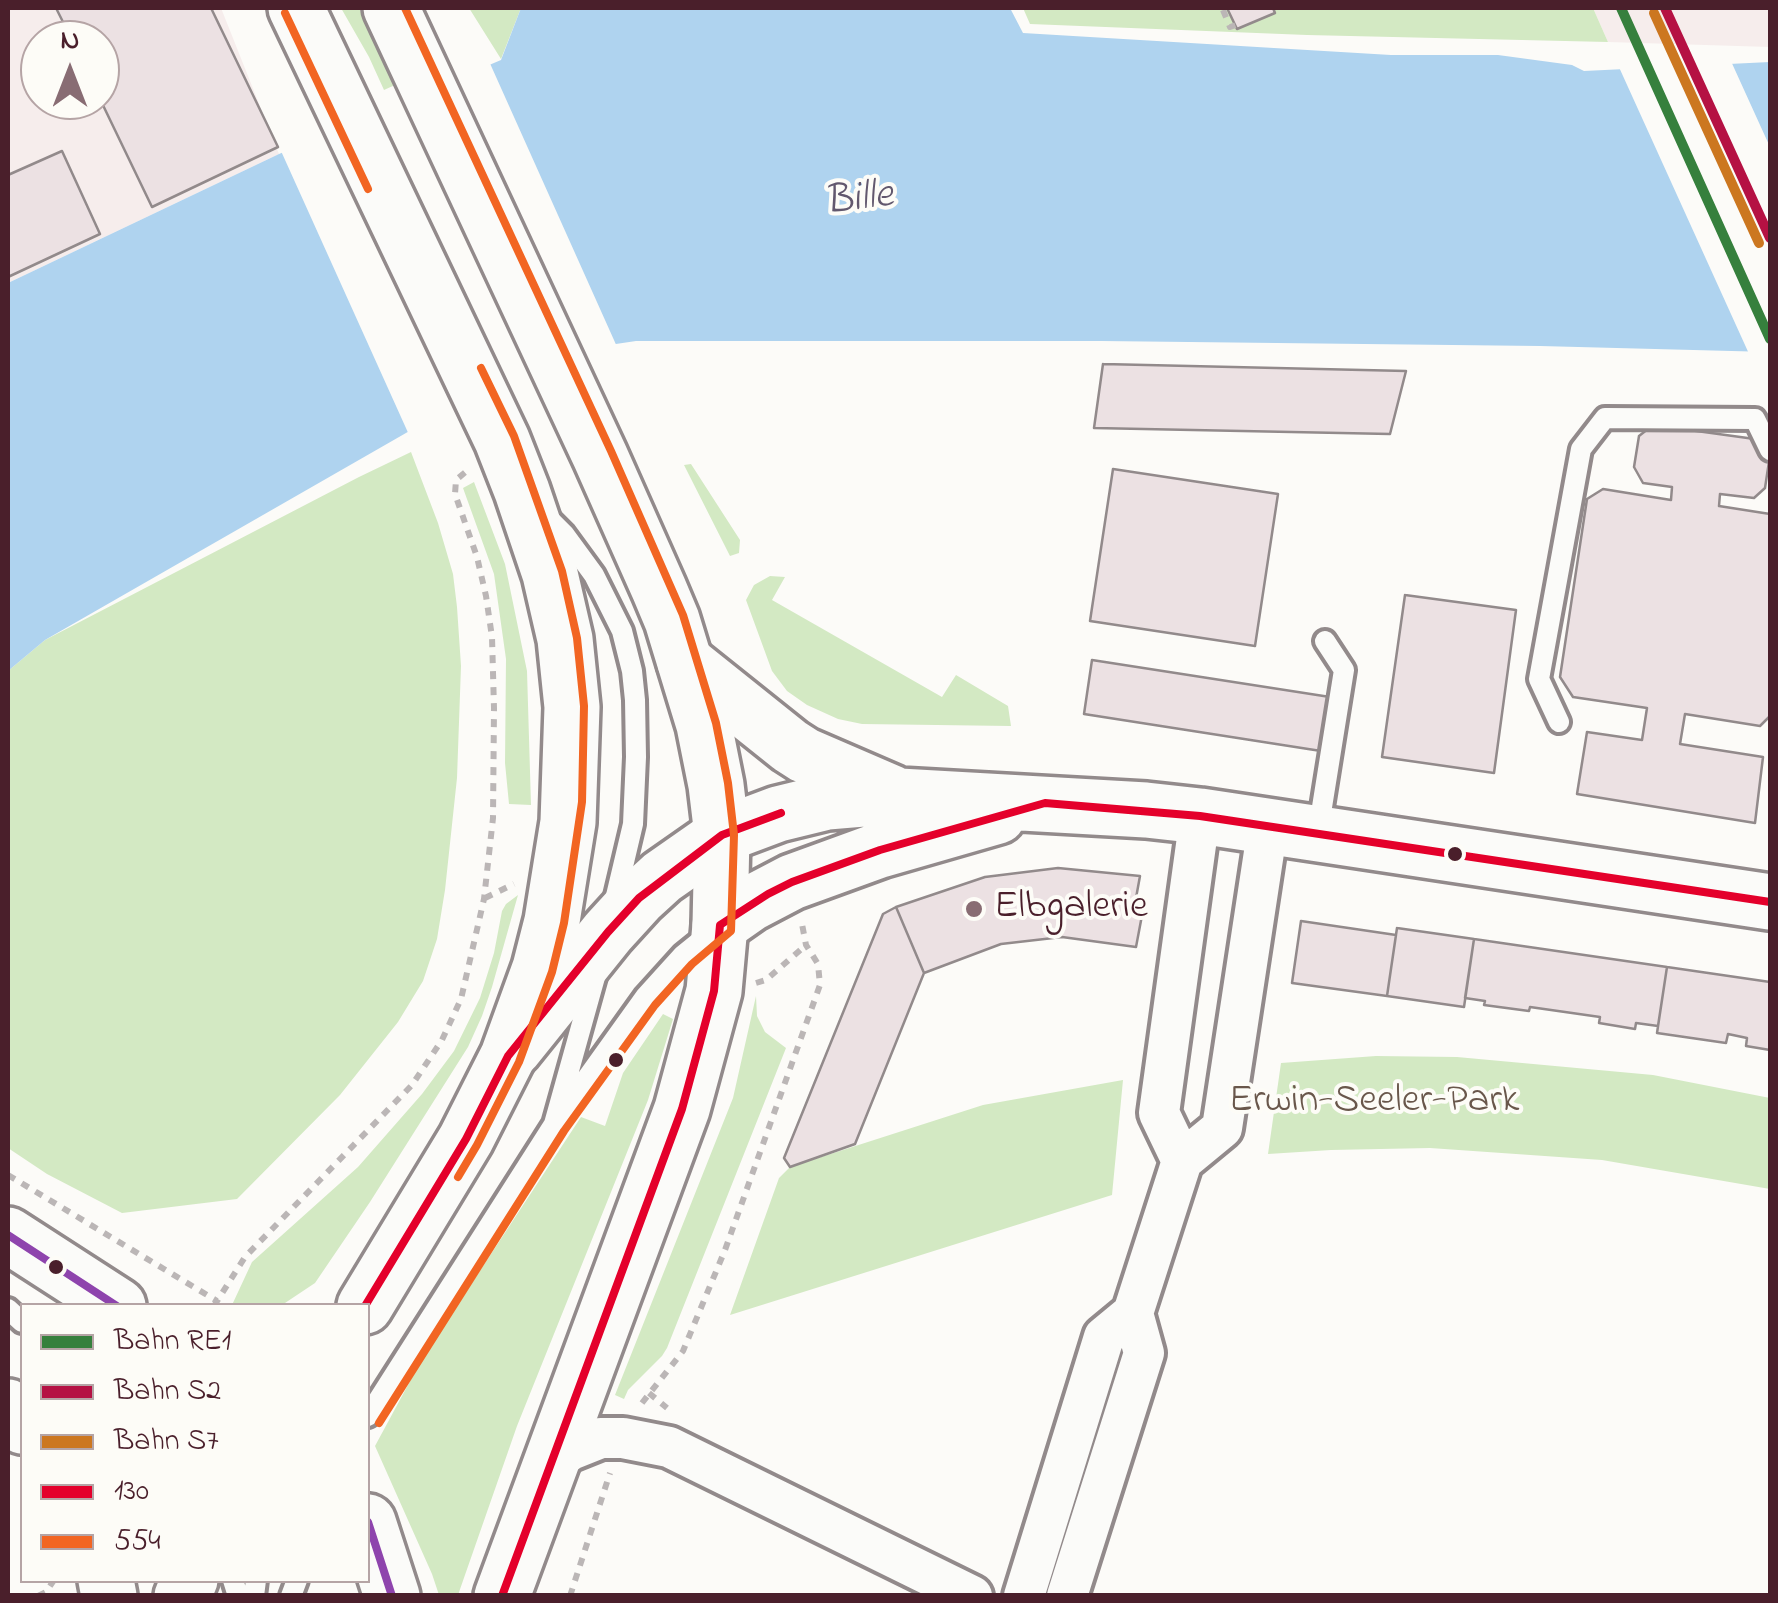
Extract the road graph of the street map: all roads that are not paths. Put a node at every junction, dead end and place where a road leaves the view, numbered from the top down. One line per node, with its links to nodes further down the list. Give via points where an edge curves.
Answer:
1 (296, 8): 4 (main road)
2 (392, 8): 6 (main road, via 659,589)
3 (1770, 450): 7 (lane, via 1755,419 1605,418 1581,449 1539,678)
4 (522, 491): 15 (lane, via 594,575 622,631 632,671 633,824); 16 (main road, via 565,639 570,802 552,921)
5 (1325, 641): 11 (lane, via 1344,670)
6 (685, 662): 8 (main road, via 804,755); 12 (main road, via 704,725)
7 (1558, 722)
8 (899, 796): 9 (main road); 12 (main road, via 827,802)
9 (1045, 803): 10 (main road); 14 (main road, via 792,882)
10 (1200, 816): 11 (main road); 18 (street, via 1159,1113)
11 (1293, 830): 13 (main road); 18 (street, via 1222,1128)
12 (722, 836): 14 (main road); 15 (main road, via 662,877)
13 (1770, 902)
14 (720, 925): 17 (lane, via 645,997); 25 (main road, via 714,991 682,1109)
15 (608, 932): 16 (main road); 17 (lane)
16 (508, 1056): 20 (main road)
17 (554, 1124): 24 (lane)
18 (1182, 1161): 23 (street)
19 (8, 1235): 21 (main road)
20 (374, 1291): 22 (main road)
21 (113, 1303)
22 (340, 1303)
23 (1133, 1312): 31 (street, via 1104,1337); 32 (street, via 1144,1353)
24 (370, 1413)
25 (551, 1463): 29 (main road); 30 (street, via 601,1438 669,1447)
26 (370, 1527): 27 (main road); 28 (main road)
27 (379, 1596)
28 (392, 1596)
29 (502, 1596)
30 (972, 1596)
31 (1024, 1596)
32 (1067, 1596)

